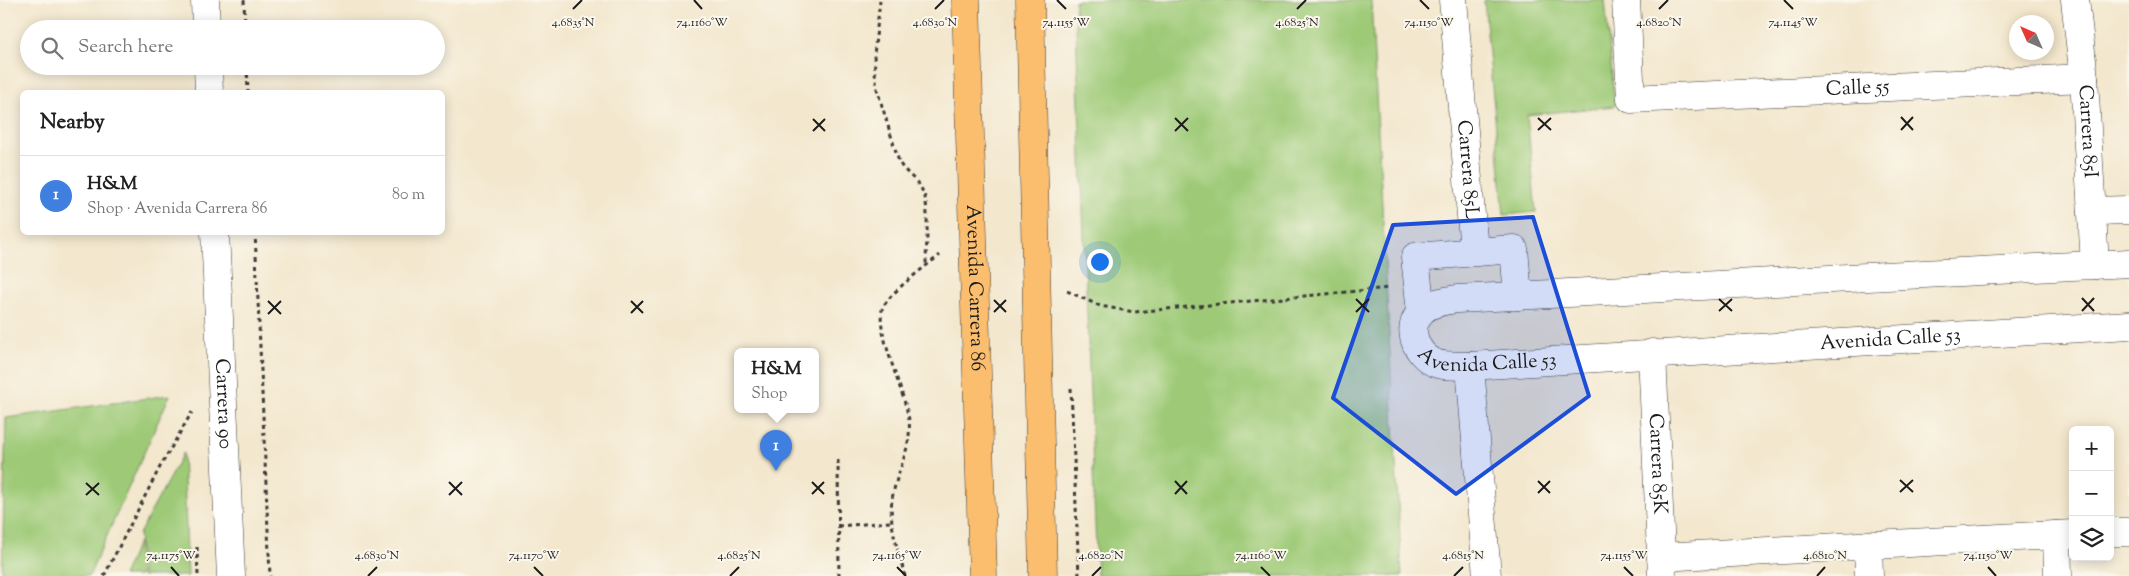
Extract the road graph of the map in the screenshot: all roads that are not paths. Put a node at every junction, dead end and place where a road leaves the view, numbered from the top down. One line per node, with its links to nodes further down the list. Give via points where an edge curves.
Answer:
1 (205, 0): 7 (street)
2 (966, 0): 28 (main road, Avenida Carrera 86)
3 (1030, 0): 29 (main road)
4 (1453, 0): 14 (street, Carrera 85L)
5 (1626, 0): 9 (street, Calle 55, via 1631,100)
6 (2075, 0): 9 (street, Carrera 85I)
7 (206, 20)
8 (208, 75): 10 (street)
9 (2084, 78): 12 (street, Carrera 85I)
10 (209, 90)
11 (2129, 210): 12 (street)
12 (2092, 211): 16 (street, Carrera 85I)
13 (216, 235): 27 (street, Carrera 90)
14 (1474, 251): 17 (street, via 1514,249); 18 (street, via 1415,257)
15 (2129, 263): 16 (street, Avenida Calle 53)
16 (2095, 264): 17 (street, Avenida Calle 53)
17 (1518, 296): 18 (street, Avenida Calle 53, via 1436,303)
18 (1420, 299): 21 (street, Avenida Calle 53, via 1413,335 1418,349 1437,364)
19 (2129, 324): 20 (street, Avenida Calle 53)
20 (1652, 353): 21 (street, Avenida Calle 53); 26 (street, Carrera 85K)
21 (1470, 366): 30 (street)
22 (2114, 532): 23 (street)
23 (2129, 532)
24 (2065, 535): 25 (street); 32 (street)
25 (1868, 545): 26 (street); 31 (street)
26 (1661, 567)
27 (231, 576)
28 (983, 576)
29 (1043, 576)
30 (1487, 576)
31 (1869, 576)
32 (2058, 576)

